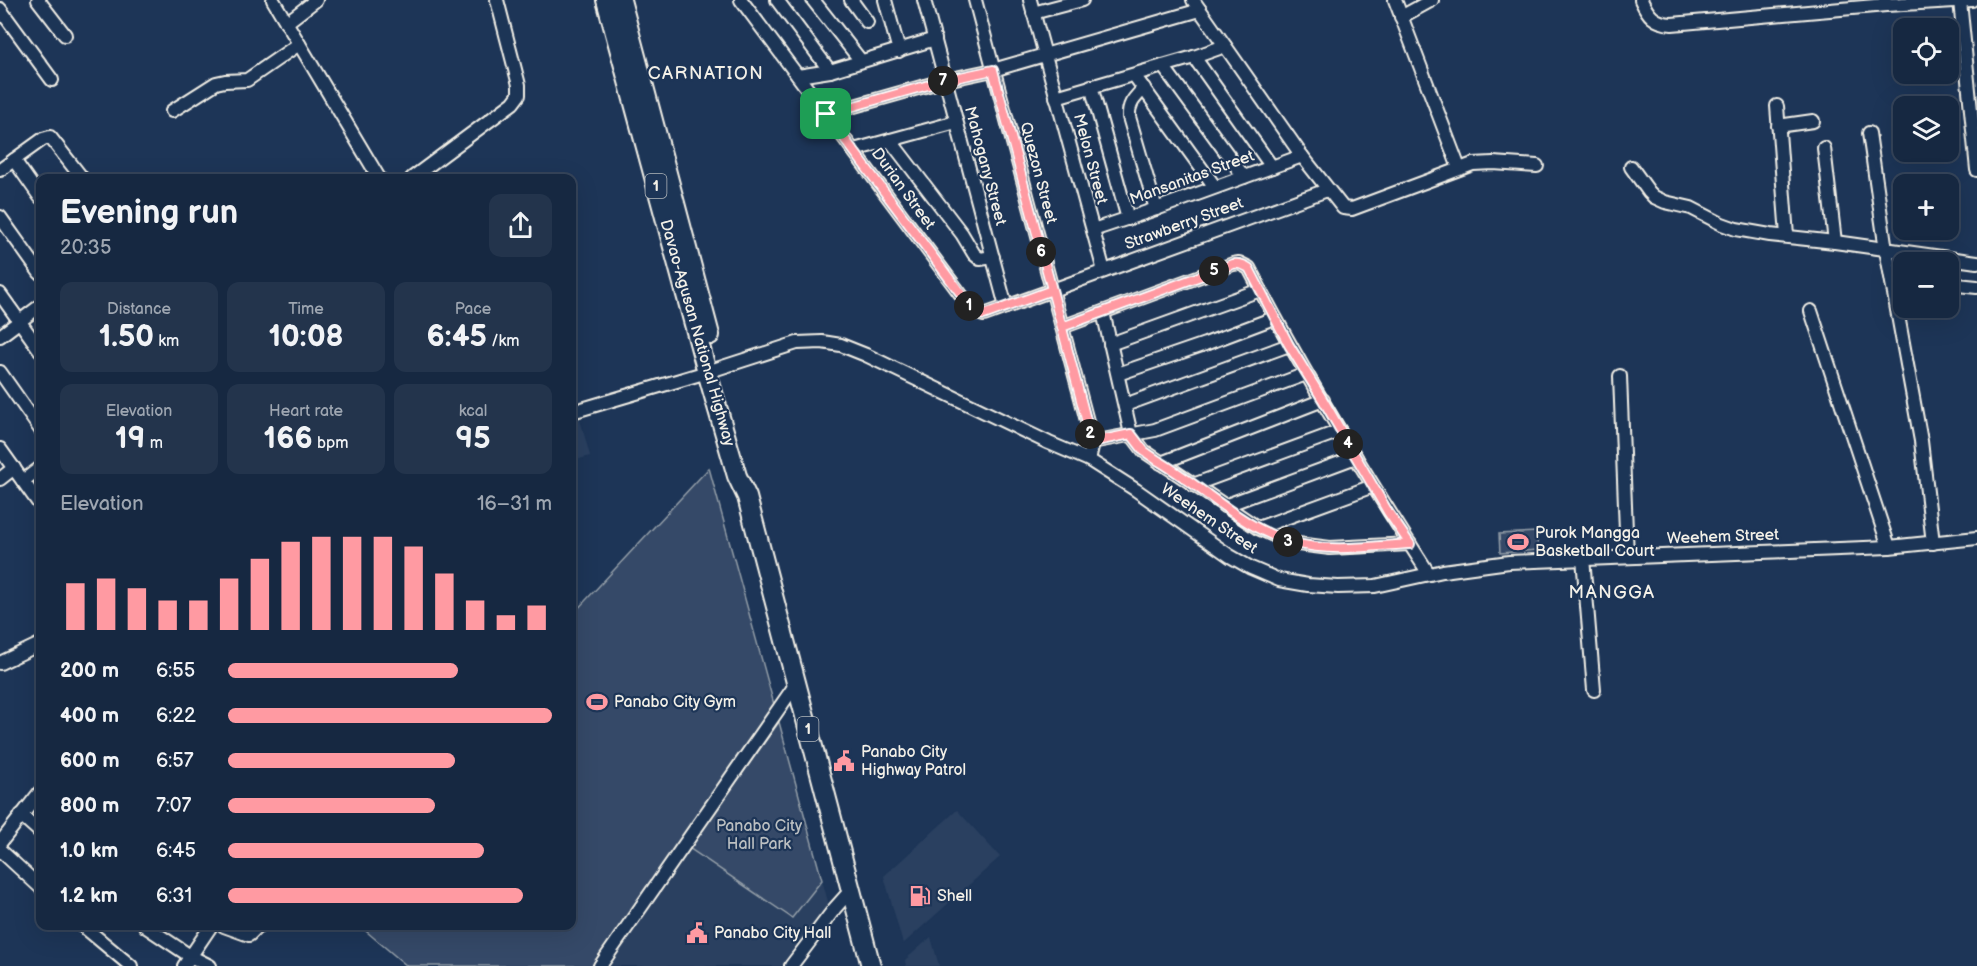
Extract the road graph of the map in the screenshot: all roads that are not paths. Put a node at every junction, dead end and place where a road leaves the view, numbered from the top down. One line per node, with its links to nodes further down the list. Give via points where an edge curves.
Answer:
1 (38, 0): 29 (street)
2 (273, 0): 27 (street)
3 (316, 0): 27 (street)
4 (497, 0): 68 (street, via 519,95 513,104)
5 (606, 0): 28 (highway, Davao-Agusan National Highway / 1)
6 (621, 0): 28 (highway, Davao-Agusan National Highway / 1)
7 (777, 0): 39 (street)
8 (813, 0): 36 (street)
9 (851, 0): 26 (street)
10 (885, 0): 33 (street)
11 (924, 0): 30 (street, Mahogany Street)
12 (975, 0): 38 (street, Quezon Street)
13 (1030, 0): 24 (street, Melon Street)
14 (1082, 0): 20 (street)
15 (1395, 0): 25 (street)
16 (1432, 0): 25 (street)
17 (1641, 0): 21 (street, via 1653,20 1672,24)
18 (743, 1): 41 (street, Durian Street)
19 (1966, 1): 21 (street); 42 (street)
20 (1065, 2): 24 (street)
21 (1886, 3)
22 (1196, 5): 32 (street); 34 (street)
23 (0, 9): 43 (street)
24 (1033, 13): 34 (street, Melon Street)
25 (1401, 17): 63 (street)
26 (867, 21)
27 (286, 23): 31 (street)
28 (622, 31): 103 (highway, Davao-Agusan National Highway / 1)
29 (65, 35)
30 (935, 39): 33 (street); 44 (street, Mahogany Street)
31 (298, 44): 49 (street, via 247,80 216,83); 67 (street)
32 (1225, 46): 35 (street); 58 (street)
33 (899, 51): 36 (street)
34 (1045, 55): 38 (street); 47 (street, Melon Street)
35 (1194, 57): 37 (street); 60 (street)
36 (861, 62): 39 (street)
37 (1163, 66): 40 (street); 69 (street)
38 (993, 70): 44 (street); 87 (street, Quezon Street)
39 (830, 71): 41 (street)
40 (1134, 75): 45 (street); 46 (street)
41 (798, 76): 50 (street, Durian Street)
42 (1972, 77): 65 (street)
43 (52, 80)
44 (946, 80): 50 (street); 52 (street, Mahogany Street)
45 (1092, 86): 47 (street); 75 (street)
46 (1144, 88): 70 (street); 73 (street, via 1131,102 1129,117)
47 (1056, 97): 76 (street, Melon Street)
48 (1776, 106): 53 (street)
49 (172, 111)
50 (826, 114): 57 (street, Durian Street)
51 (1813, 121): 53 (street)
52 (956, 122): 55 (street); 80 (street, Mahogany Street)
53 (1778, 126): 77 (street)
54 (1869, 133): 79 (street)
55 (891, 140): 57 (street); 80 (street, via 974,254 981,259)
56 (1824, 148): 78 (street)
57 (854, 150): 93 (street, Durian Street)
58 (1302, 156): 60 (street, Mansanitas Street); 71 (street)
59 (14, 160): 64 (street); 66 (street, via 50,137); 72 (street)
60 (1272, 166): 69 (street, Mansanitas Street)
61 (1537, 166): 63 (street, via 1493,163)
62 (1631, 167): 77 (street, via 1649,192 1665,202 1691,208 1736,229)
63 (1459, 168): 71 (street, via 1352,208 1340,206)
64 (0, 170)
65 (1977, 170)
66 (79, 174)
67 (377, 174)
68 (417, 174)
69 (1244, 177): 70 (street, Mansanitas Street)
70 (1215, 187): 73 (street, Mansanitas Street)
71 (1327, 189): 83 (street, Strawberry Street)
72 (36, 191)
73 (1156, 209): 75 (street, Mansanitas Street)
74 (0, 217): 82 (street)
75 (1128, 219): 76 (street, Mansanitas Street)
76 (1093, 230): 83 (street, Melon Street)
77 (1787, 237): 78 (street)
78 (1835, 242): 79 (street)
79 (1886, 250): 81 (street); 84 (street)
80 (993, 257): 90 (street, Mahogany Street)
81 (1977, 262)
82 (36, 267)
83 (1104, 271): 87 (street, Strawberry Street)
84 (1893, 273)
85 (1959, 286): 86 (street)
86 (1977, 287)
87 (1052, 290): 90 (street, Strawberry Street); 98 (street, Quezon Street)
88 (1260, 290): 94 (street, via 1249,268 1239,263); 95 (street); 101 (street)
89 (0, 294): 97 (street)
90 (1006, 307): 93 (street, Strawberry Street, via 984,315)
91 (36, 309): 97 (street)
92 (1811, 311): 131 (street)
93 (974, 312)
94 (1103, 312): 98 (street); 101 (street)
95 (1274, 318): 102 (street); 105 (street)
96 (1902, 318): 129 (street)
97 (20, 321): 99 (street); 100 (street)
98 (1062, 327): 114 (street, Quezon Street)
99 (0, 336)
100 (36, 344)
101 (1110, 344): 105 (street)
102 (1289, 345): 106 (street); 109 (street)
103 (713, 370): 110 (street, Weehem Street); 117 (street, Weehem Street, via 797,343 841,345); 137 (highway, Davao-Agusan National Highway / 1, via 737,476 745,491)
104 (0, 372): 111 (street)
105 (1118, 374): 109 (street)
106 (1306, 374): 108 (street); 113 (street, via 1155,430)
107 (1620, 376): 132 (street)
108 (1323, 400): 112 (street); 118 (street)
109 (1125, 405): 113 (street)
110 (576, 411)
111 (36, 423)
112 (1340, 430): 116 (street); 123 (street)
113 (1131, 434): 114 (street); 118 (street, via 1144,451)
114 (1092, 442): 117 (street, Quezon Street)
115 (0, 449): 119 (street)
116 (1356, 457): 124 (street); 126 (street)
117 (1089, 460): 134 (street, Weehem Street, via 1230,556 1279,580 1355,588)
118 (1161, 463): 123 (street)
119 (14, 468): 121 (street); 122 (street)
120 (36, 471): 122 (street)
121 (0, 479)
122 (23, 481): 125 (street)
123 (1193, 485): 126 (street)
124 (1373, 486): 127 (street); 130 (street)
125 (36, 499)
126 (1224, 506): 127 (street)
127 (1258, 528): 130 (street, via 1284,540 1309,545 1355,548)
128 (1977, 538): 129 (street, Weehem Street)
129 (1933, 543): 131 (street, Weehem Street)
130 (1410, 544): 134 (street)
131 (1889, 548): 132 (street, Weehem Street)
132 (1627, 557): 133 (street, Weehem Street)
133 (1583, 558): 134 (street, Weehem Street, via 1509,562); 138 (street)
134 (1429, 574)
135 (36, 646): 136 (street)
136 (0, 663)
137 (796, 684): 145 (highway, Davao-Agusan National Highway / 1); 154 (street)
138 (1594, 690)
139 (36, 797): 140 (street)
140 (21, 815): 141 (street); 142 (street)
141 (36, 828)
142 (0, 843)
143 (0, 850): 144 (street)
144 (36, 884)
145 (852, 889): 155 (street); 156 (highway, Davao-Agusan National Highway / 1)
146 (88, 930): 152 (street)
147 (150, 930): 151 (street)
148 (208, 930): 151 (street)
149 (235, 930): 150 (street, via 249,935)
150 (254, 930)
151 (187, 961): 153 (street)
152 (131, 966)
153 (210, 966)
154 (600, 966)
155 (791, 966)
156 (871, 966)

